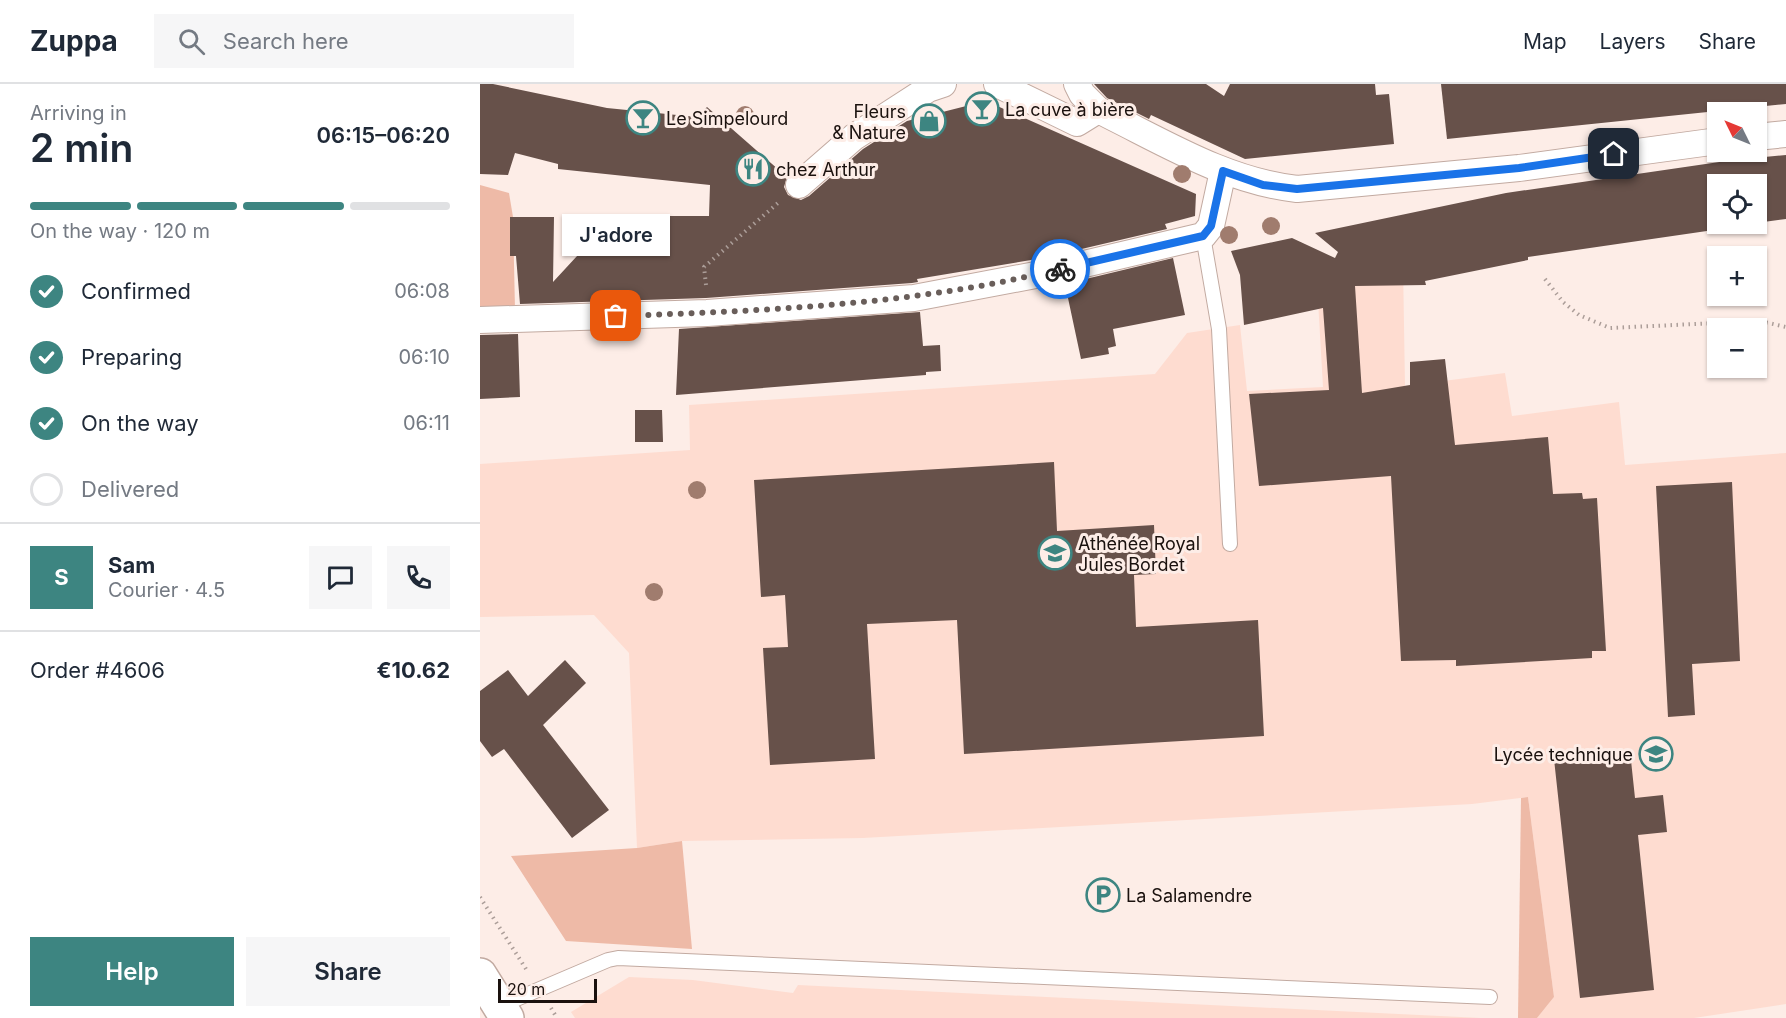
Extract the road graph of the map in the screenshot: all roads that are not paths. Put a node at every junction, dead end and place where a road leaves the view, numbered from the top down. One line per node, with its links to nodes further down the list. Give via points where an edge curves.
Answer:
1 (943, 84): 9 (street, via 854,137)
2 (997, 84): 4 (street, via 1077,123)
3 (1077, 84): 4 (street)
4 (1098, 110): 8 (street)
5 (1786, 134): 6 (street)
6 (1767, 136)
7 (1707, 142): 8 (street, via 1519,168 1297,189 1263,185)
8 (1223, 171): 10 (street, via 1211,226)
9 (799, 185)
10 (1203, 236): 11 (street, via 1046,273 914,298 707,313); 12 (lane, via 1219,329)
11 (480, 320)
12 (1230, 544)
13 (480, 975): 15 (main road)
14 (1490, 997): 15 (lane, via 618,958)
15 (504, 1012)

